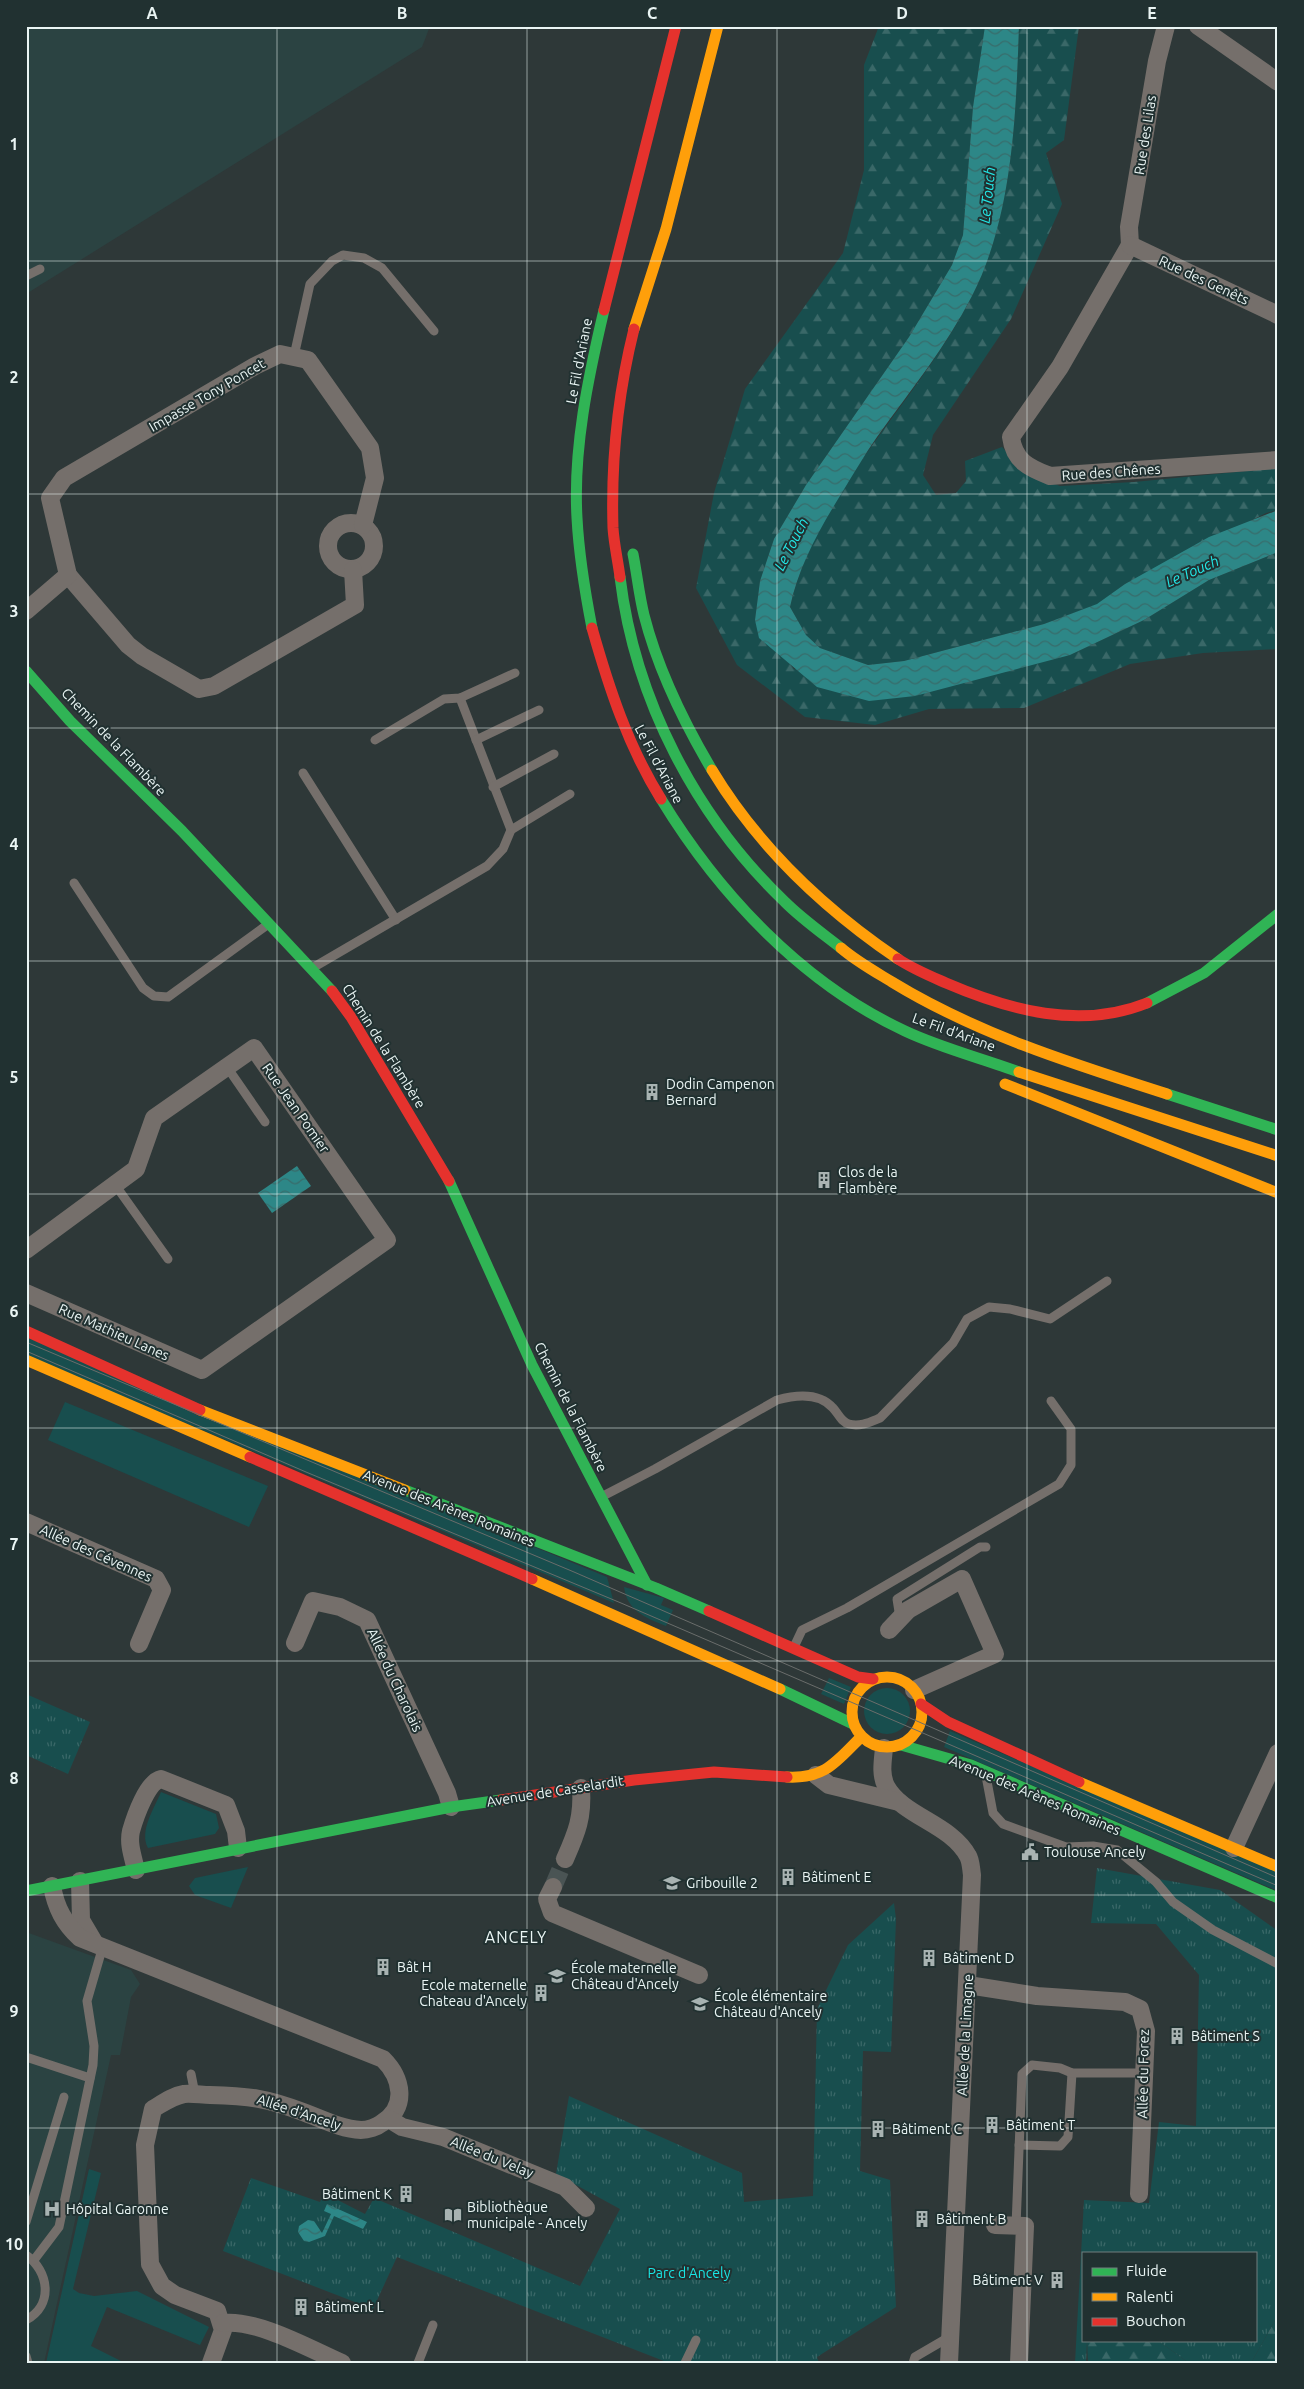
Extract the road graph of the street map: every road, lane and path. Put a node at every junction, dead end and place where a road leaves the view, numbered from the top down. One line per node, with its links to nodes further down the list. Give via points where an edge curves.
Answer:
1 (676, 26): 36 (main road, Le Fil d'Ariane, via 588,382 578,465 579,555 595,640 619,719 650,784 690,848 748,916 808,970)
2 (718, 26): 7 (main road, Le Fil d'Ariane)
3 (1166, 26): 6 (street, Rue des Lilas, via 1134,198)
4 (1198, 26): 5 (street)
5 (1278, 82)
6 (1130, 245): 11 (street, Rue des Genêts); 14 (street, Rue des Chênes, via 1060,368 1011,437 1017,458 1029,468 1050,476)
7 (658, 259): 10 (main road); 41 (main road, Le Fil d'Ariane, via 634,327 621,396 615,442 613,533 623,618 646,694 677,761 716,826 758,878 800,918 858,962 926,1003 1000,1036)
8 (40, 268): 9 (lane)
9 (26, 276)
10 (652, 311)
11 (1278, 315)
12 (434, 331): 13 (lane, via 382,268 364,258 343,255 332,261 310,284)
13 (294, 356): 15 (street, via 308,360 370,448 375,478); 18 (street, Impasse Tony Poncet, via 280,354 255,366 64,478 50,498)
14 (1278, 460)
15 (363, 525): 17 (street, via 374,540 373,554 362,567); 17 (street, via 348,522 333,530 327,544 333,562)
16 (632, 544): 32 (main road, via 640,595 653,644 681,712 715,777 752,829 793,877 852,928 908,966 1016,1009 1055,1016 1119,1012 1191,981 1231,954)
17 (353, 570): 18 (street, Impasse Tony Poncet, via 355,605 214,686 199,689 128,645)
18 (68, 575): 19 (street)
19 (26, 611)
20 (26, 671): 34 (main road, Chemin de la Flambère, via 70,721 182,830)
21 (515, 673): 22 (lane)
22 (460, 698): 24 (lane, via 444,700); 25 (lane)
23 (539, 710): 25 (lane)
24 (375, 740)
25 (476, 740): 28 (lane)
26 (554, 754): 28 (lane)
27 (303, 773): 33 (lane)
28 (493, 787): 30 (lane)
29 (570, 794): 30 (lane)
30 (512, 830): 33 (lane, via 502,849 487,866)
31 (74, 883): 34 (lane, via 143,988 154,996 168,997)
32 (1278, 914)
33 (396, 920): 35 (lane)
34 (270, 924): 35 (main road, Chemin de la Flambère)
35 (312, 968): 53 (main road, Chemin de la Flambère, via 351,1017 455,1191 532,1365)
36 (906, 1031): 37 (main road, via 927,1052); 42 (main road, Le Fil d'Ariane, via 1001,1066)
37 (953, 1062)
38 (227, 1067): 40 (lane); 43 (street, Rue Jean Pomier, via 154,1118 136,1169); 51 (street, Rue Jean Pomier, via 254,1048 387,1240)
39 (996, 1080): 44 (main road)
40 (265, 1122)
41 (1278, 1130)
42 (1278, 1156)
43 (116, 1186): 45 (street, Rue Jean Pomier); 46 (lane)
44 (1278, 1193)
45 (26, 1250)
46 (168, 1259)
47 (1108, 1281): 53 (lane, via 1050,1319 989,1307 967,1319 953,1343 880,1418 864,1424 848,1424 820,1399 796,1395 777,1400)
48 (26, 1293): 51 (street, Rue Mathieu Lanes)
49 (26, 1331): 57 (main road, Avenue des Arènes Romaines, via 196,1408)
50 (26, 1360): 60 (main road)
51 (202, 1370)
52 (1051, 1400): 64 (lane, via 1071,1429 1071,1464 1059,1484 847,1608 802,1630)
53 (600, 1497): 54 (main road, Chemin de la Flambère)
54 (608, 1514): 57 (main road, Chemin de la Flambère); 58 (main road, Chemin de la Flambère)
55 (26, 1522): 63 (street, Allée des Cévennes, via 156,1579 162,1590)
56 (986, 1547): 61 (lane, via 980,1547 897,1599)
57 (617, 1579): 58 (main road, Avenue des Arènes Romaines)
58 (647, 1585): 64 (main road, Avenue des Arènes Romaines)
59 (625, 1609): 60 (main road)
60 (633, 1623): 67 (main road)
61 (894, 1624): 66 (street, via 908,1610 962,1579 995,1654)
62 (295, 1643): 75 (street, Allée du Charolais, via 313,1601 340,1607 367,1620)
63 (139, 1644)
64 (793, 1649): 65 (main road, Avenue des Arènes Romaines, via 858,1677)
65 (873, 1679): 66 (main road, via 893,1677 902,1680); 67 (main road, via 856,1694 851,1713)
66 (918, 1697): 69 (main road, via 922,1713 917,1731); 78 (main road, Avenue des Arènes Romaines, via 948,1722)
67 (853, 1724): 68 (main road)
68 (861, 1737): 69 (main road, via 867,1742); 72 (main road, Avenue de Casselardit, via 829,1769)
69 (892, 1746): 71 (main road, Avenue des Arènes Romaines, via 917,1748); 74 (street, Allée de la Limagne, via 882,1772 886,1786)
70 (1278, 1753): 78 (street)
71 (986, 1772): 76 (main road, Avenue des Arènes Romaines); 79 (lane, via 993,1812 1003,1824 1066,1848 1093,1846)
72 (816, 1775): 73 (main road, Avenue de Casselardit, via 685,1773); 74 (street, via 829,1785)
73 (581, 1788): 75 (main road, Avenue de Casselardit); 80 (street, via 580,1826)
74 (899, 1802): 91 (street, Allée de la Limagne, via 951,1835 969,1856 972,1875)
75 (451, 1807): 77 (main road, Avenue de Casselardit)
76 (1126, 1833): 79 (lane); 87 (main road, Avenue des Arènes Romaines)
77 (238, 1848): 82 (main road, Avenue de Casselardit); 82 (street, via 236,1831 226,1806 160,1778 148,1787 131,1832)
78 (1234, 1848): 81 (main road, Avenue des Arènes Romaines)
79 (1117, 1850): 89 (lane, via 1156,1882 1172,1902 1213,1930)
80 (566, 1858)
81 (1278, 1867)
82 (136, 1870): 83 (main road, Avenue de Casselardit)
83 (80, 1881): 84 (main road, Avenue de Casselardit); 88 (street, via 81,1920)
84 (52, 1886): 86 (main road, Avenue de Casselardit); 88 (street, via 67,1926 80,1938)
85 (553, 1887): 90 (street, via 548,1899 552,1913)
86 (26, 1891)
87 (1278, 1898)
88 (98, 1944): 96 (lane, via 87,2001 94,2046); 99 (street, via 383,2059 394,2070 399,2084 400,2098)
89 (1278, 1964)
90 (700, 1975)
91 (968, 1985): 94 (street, Allée du Forez, via 1037,1996 1133,2005 1140,2009 1144,2018); 110 (street, Allée de la Limagne)
92 (26, 2057): 96 (lane)
93 (1072, 2073): 94 (lane); 100 (lane, via 1068,2137 1060,2146); 100 (lane, via 1060,2068 1032,2065 1022,2074)
94 (1144, 2073): 101 (street, Allée du Forez)
95 (191, 2074): 97 (lane)
96 (90, 2078): 106 (lane, via 59,2227)
97 (195, 2094): 99 (street, Allée d'Ancely, via 269,2099 345,2128 363,2130); 108 (street, Allée d'Ancely, via 184,2094 153,2109 147,2128 144,2145 150,2264 162,2286 175,2295 217,2311)
98 (64, 2097): 103 (lane)
99 (389, 2119): 102 (street, Allée du Velay, via 402,2127 443,2137 565,2187)
100 (1019, 2145): 105 (lane)
101 (1139, 2194)
102 (586, 2208)
103 (26, 2222)
104 (995, 2225): 105 (street)
105 (1016, 2226): 120 (street, via 1026,2226)
106 (30, 2257): 107 (lane, via 45,2279 46,2290 38,2311)
107 (26, 2320)
108 (223, 2324): 114 (street); 115 (street, via 234,2322 254,2326)
109 (434, 2325): 116 (lane)
110 (952, 2336): 118 (lane, via 916,2357); 119 (street, Allée de la Limagne)
111 (696, 2340): 117 (lane)
112 (26, 2356): 113 (lane)
113 (28, 2363)
114 (212, 2363)
115 (342, 2363)
116 (418, 2363)
117 (685, 2363)
118 (913, 2363)
119 (948, 2363)
120 (1019, 2363)

